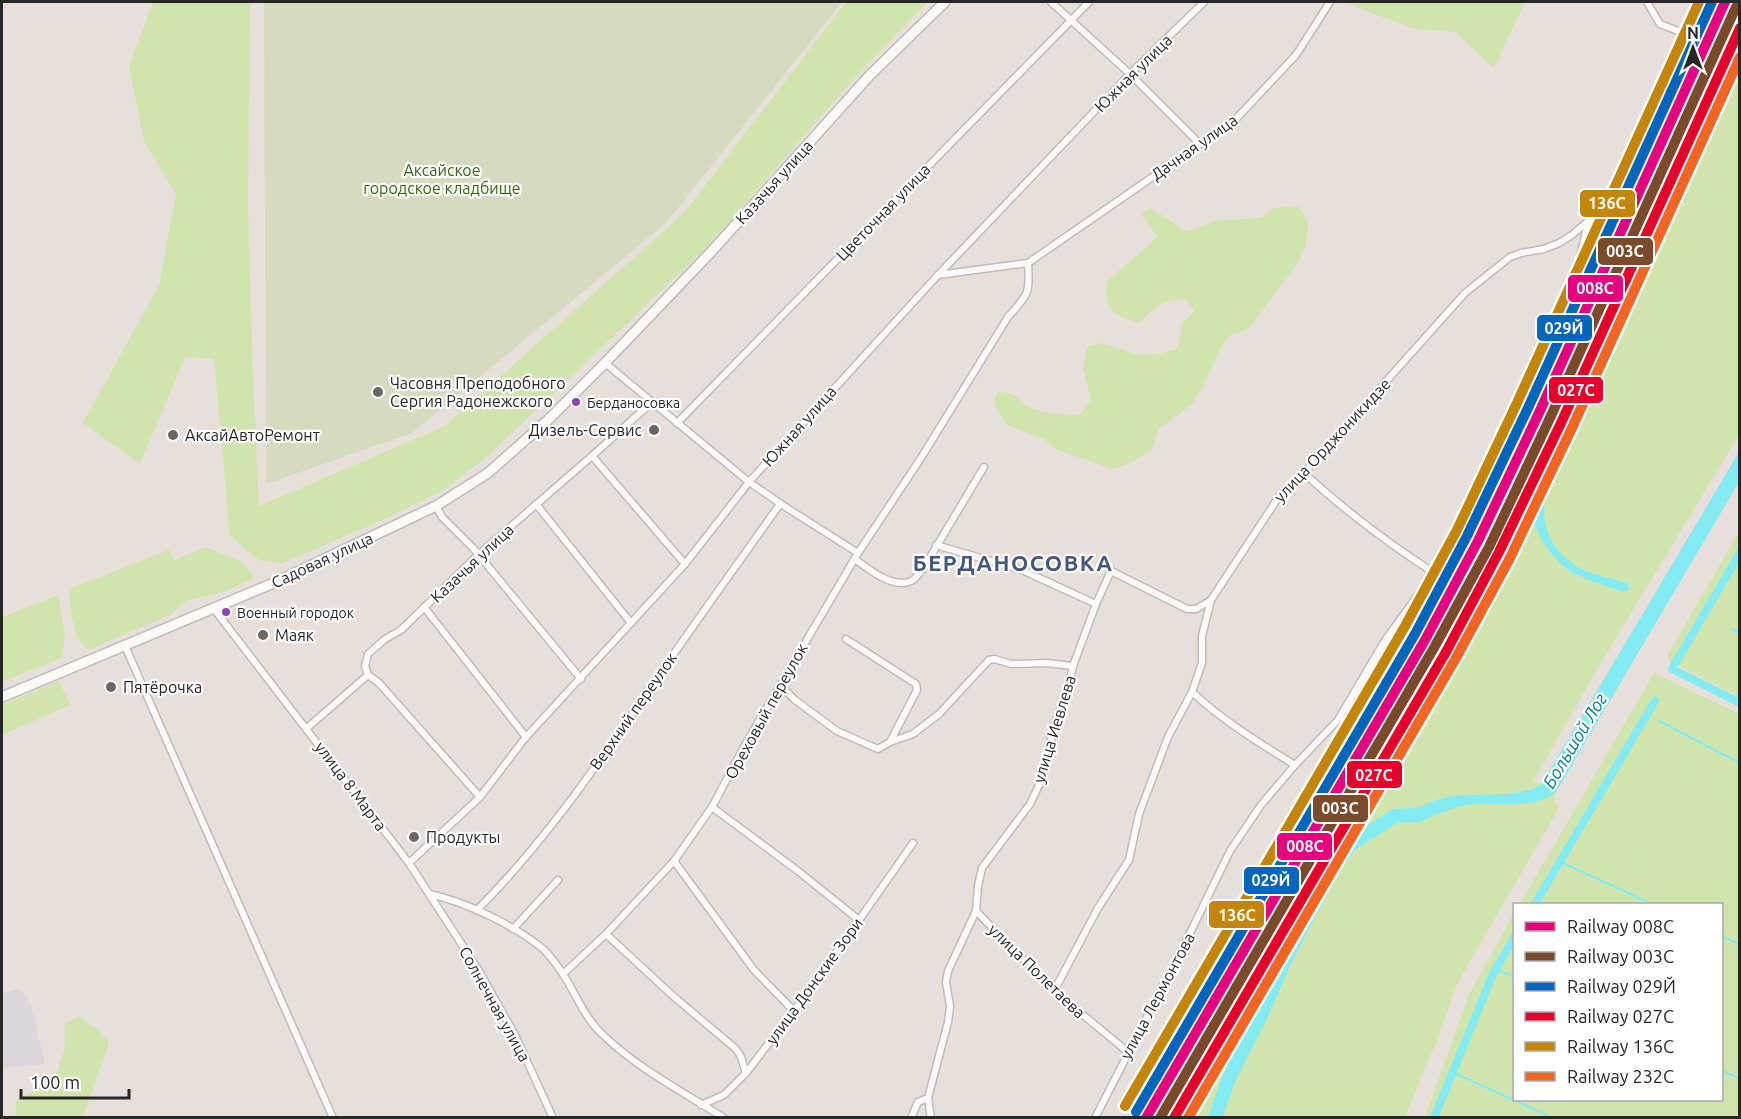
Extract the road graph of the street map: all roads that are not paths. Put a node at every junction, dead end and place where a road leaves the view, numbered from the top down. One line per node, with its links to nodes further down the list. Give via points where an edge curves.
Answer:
1 (945, 2): 15 (main road, Казачья улица, via 870,75 711,252)
2 (1051, 2): 8 (street)
3 (1089, 2): 8 (street, Цветочная улица)
4 (1204, 2): 10 (street, Южная улица)
5 (1330, 2): 11 (street, Дачная улица, via 1296,55 1235,120)
6 (1647, 2): 9 (street, via 1660,24)
7 (1707, 2): 9 (street, улица Орджоникидзе)
8 (1070, 20): 10 (street); 17 (street, Цветочная улица)
9 (1691, 36): 12 (street, улица Орджоникидзе, via 1618,195)
10 (1130, 74): 11 (street); 14 (street, Южная улица)
11 (1200, 144): 13 (street, Дачная улица)
12 (1588, 223): 20 (street, улица Орджоникидзе, via 1560,243 1521,253 1498,265 1465,292); 29 (street, улица Лермонтова, via 1570,300 1473,509)
13 (1028, 263): 14 (street); 27 (street, Ореховый переулок, via 1029,288 1025,298 1008,317)
14 (938, 274): 21 (street, Южная улица)
15 (604, 363): 16 (street); 24 (main road, Садовая улица, via 488,473)
16 (651, 403): 17 (street); 18 (street, Казачья улица)
17 (677, 423): 21 (street)
18 (592, 456): 22 (street, Казачья улица); 28 (street)
19 (984, 467): 25 (street)
20 (1304, 473): 29 (street, via 1380,537); 30 (street, улица Орджоникидзе, via 1280,495)
21 (749, 482): 23 (street); 28 (street, Южная улица)
22 (536, 504): 26 (street, Казачья улица); 34 (street)
23 (780, 504): 27 (street); 54 (street, Верхний переулок, via 622,730 532,849)
24 (436, 506): 26 (street); 33 (main road, Садовая улица)
25 (936, 545): 27 (street, via 923,569 913,580 903,582 885,579 869,570); 31 (street, via 1022,570)
26 (477, 555): 32 (street, Казачья улица); 39 (street)
27 (857, 556): 40 (street, Ореховый переулок)
28 (685, 564): 34 (street, Южная улица)
29 (1434, 573): 46 (street, улица Лермонтова, via 1384,642 1338,720)
30 (1211, 600): 31 (street, улица Иевлева, via 1203,607 1187,609 1111,571); 41 (street, улица Орджоникидзе, via 1203,629 1202,663)
31 (1095, 604): 37 (street, улица Иевлева)
32 (424, 608): 38 (street, Казачья улица, via 368,654); 44 (street)
33 (214, 609): 36 (main road, Садовая улица); 43 (street, улица 8 Марта)
34 (631, 623): 39 (street, Южная улица)
35 (846, 639): 45 (street, via 916,684 917,690)
36 (124, 646): 42 (main road, Садовая улица); 67 (street)
37 (1073, 666): 45 (street, улица Иевлева, via 989,660 939,714 913,734); 55 (street, улица Иевлева, via 1041,781 1030,804 982,868)
38 (368, 675): 43 (street); 47 (street, via 379,682)
39 (581, 679): 44 (street, Южная улица)
40 (780, 685): 45 (street, via 837,731 878,749); 48 (street, Ореховый переулок)
41 (1192, 692): 46 (street); 60 (street, улица Орджоникидзе, via 1168,737 1138,814 1129,860 1098,908)
42 (2, 697)
43 (307, 728): 51 (street, улица 8 Марта)
44 (526, 737): 47 (street, Южная улица)
45 (890, 742)
46 (1295, 765): 62 (street, улица Лермонтова, via 1261,805 1230,851)
47 (480, 797): 51 (street, Южная улица)
48 (712, 807): 50 (street, Ореховый переулок); 56 (street)
49 (913, 843): 56 (street, улица Донские Зори)
50 (674, 861): 58 (street, Ореховый переулок); 61 (street, via 754,970)
51 (409, 863): 53 (street, улица 8 Марта)
52 (558, 880): 57 (street)
53 (429, 894): 54 (street); 68 (street, Солнечная улица, via 515,1035)
54 (477, 910): 57 (street)
55 (976, 911): 60 (street, улица Полетаева); 64 (street, улица Иевлева, via 948,971 948,1022)
56 (859, 920): 61 (street, улица Донские Зори)
57 (513, 929): 59 (street, via 543,949)
58 (606, 934): 59 (street, Ореховый переулок); 63 (street, via 736,1049)
59 (563, 974): 65 (street, via 598,1030)
60 (1054, 991): 62 (street, улица Полетаева)
61 (793, 1010): 63 (street, улица Донские Зори)
62 (1128, 1052): 71 (street, улица Лермонтова)
63 (746, 1073): 65 (street, улица Донские Зори, via 724,1095)
64 (928, 1098): 69 (street, улица Иевлева, via 918,1102); 70 (street)
65 (701, 1105): 66 (street)
66 (721, 1117)
67 (333, 1118)
68 (553, 1118)
69 (911, 1118)
70 (931, 1118)
71 (1095, 1118)

